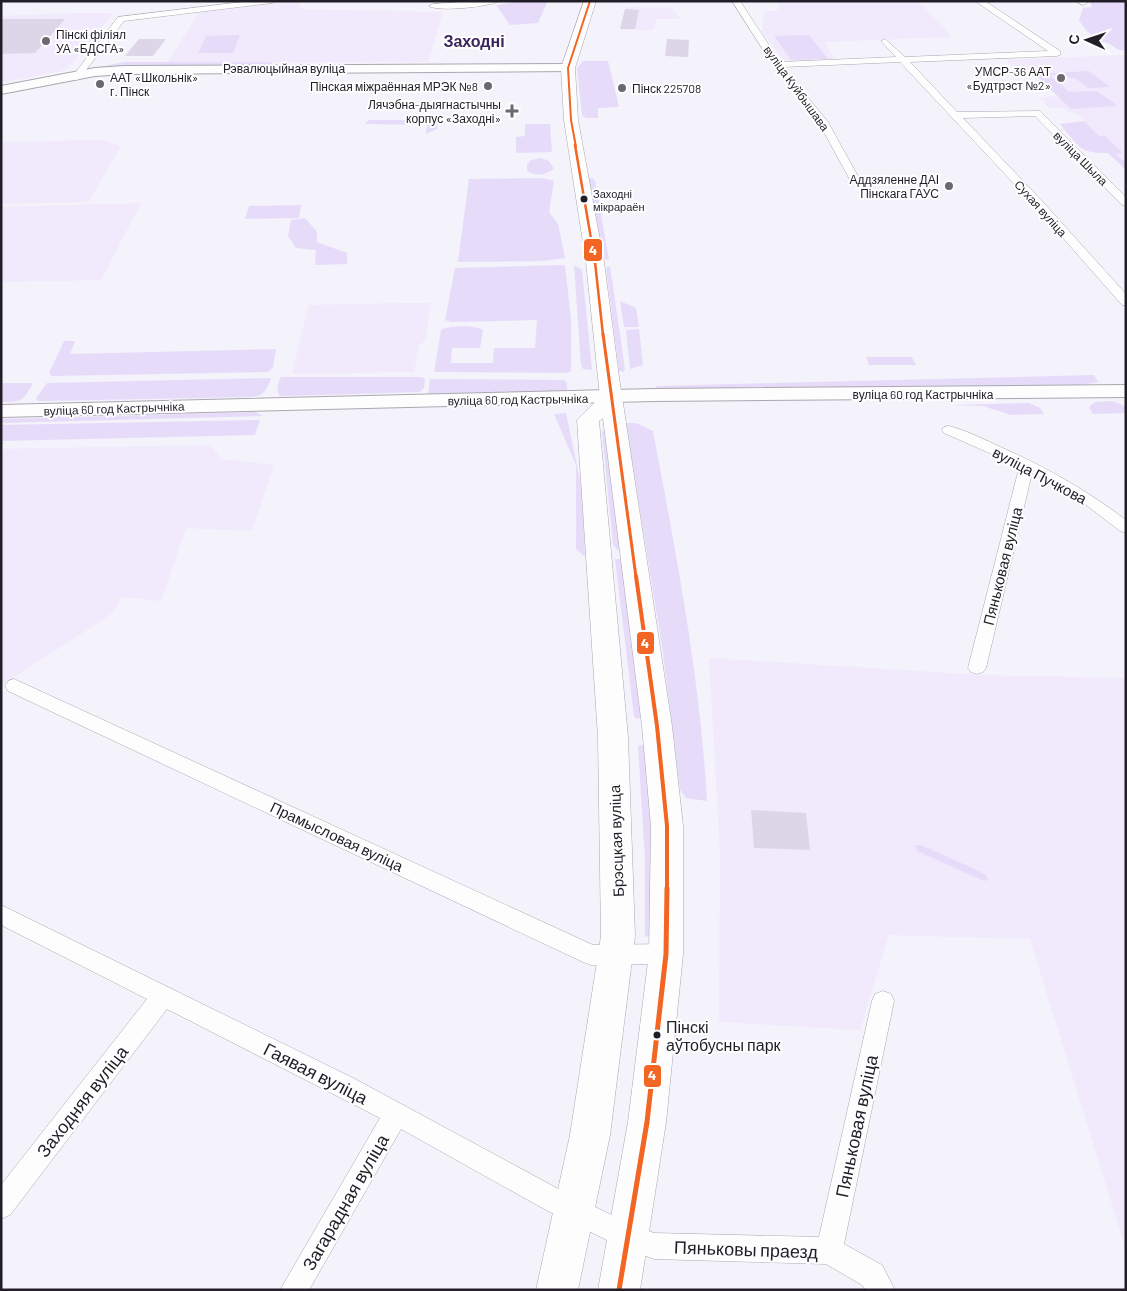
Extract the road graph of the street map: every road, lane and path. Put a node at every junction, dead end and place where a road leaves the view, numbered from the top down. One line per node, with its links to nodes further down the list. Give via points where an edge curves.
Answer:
1 (272, 1): 11 (street, via 121,19)
2 (495, 1): 6 (street)
3 (590, 1): 10 (main road)
4 (736, 1): 9 (street, вуліца Куйбышава)
5 (979, 1): 8 (street, via 1057,53)
6 (433, 6)
7 (885, 41): 8 (street, Сухая вуліца)
8 (902, 61): 9 (street); 13 (street, Сухая вуліца)
9 (777, 65): 14 (street, вуліца Куйбышава, via 823,122)
10 (568, 68): 11 (street, Рэвалюцыйная вуліца, via 158,69 110,70); 18 (main road, via 572,120)
11 (76, 77): 12 (street, Рэвалюцыйная вуліца)
12 (1, 90)
13 (955, 115): 15 (street, вуліца Шыла, via 1037,113); 16 (street, Сухая вуліца)
14 (854, 178)
15 (1126, 203)
16 (1126, 302)
17 (1126, 391): 18 (street, вуліца 60 год Кастрычніка)
18 (612, 397): 19 (street, вуліца 60 год Кастрычніка); 26 (main road, Брэсцкая вуліца, via 588,420 613,737); 27 (main road, via 657,726 666,817)
19 (1, 411)
20 (949, 430): 21 (street, вуліца Пучкова)
21 (1030, 466): 22 (street, вуліца Пучкова, via 1081,495); 23 (street, Пяньковая вуліца, via 1025,472)
22 (1126, 528)
23 (977, 668)
24 (14, 686): 26 (street, Прамысловая вуліца, via 591,954)
25 (1, 914): 28 (street, Гаявая вуліца)
26 (616, 954): 27 (street, Прамысловая вуліца); 32 (main road, Брэсцкая вуліца, via 590,1135)
27 (666, 954): 33 (main road, via 647,1122)
28 (163, 996): 30 (street, Гаявая вуліца); 31 (street, Заходняя вуліца)
29 (882, 1001): 34 (street, Пяньковая вуліца)
30 (396, 1114): 32 (street, Гаявая вуліца); 35 (street, Загарадная вуліца)
31 (1, 1206)
32 (574, 1210): 33 (street, Гаявая вуліца); 36 (main road, Брэсцкая вуліца)
33 (628, 1237): 34 (street, Пяньковы праезд, via 654,1246); 37 (main road)
34 (829, 1251): 38 (street, Пяньковы праезд, via 872,1275)
35 (294, 1290)
36 (557, 1290)
37 (619, 1290)
38 (880, 1290)

